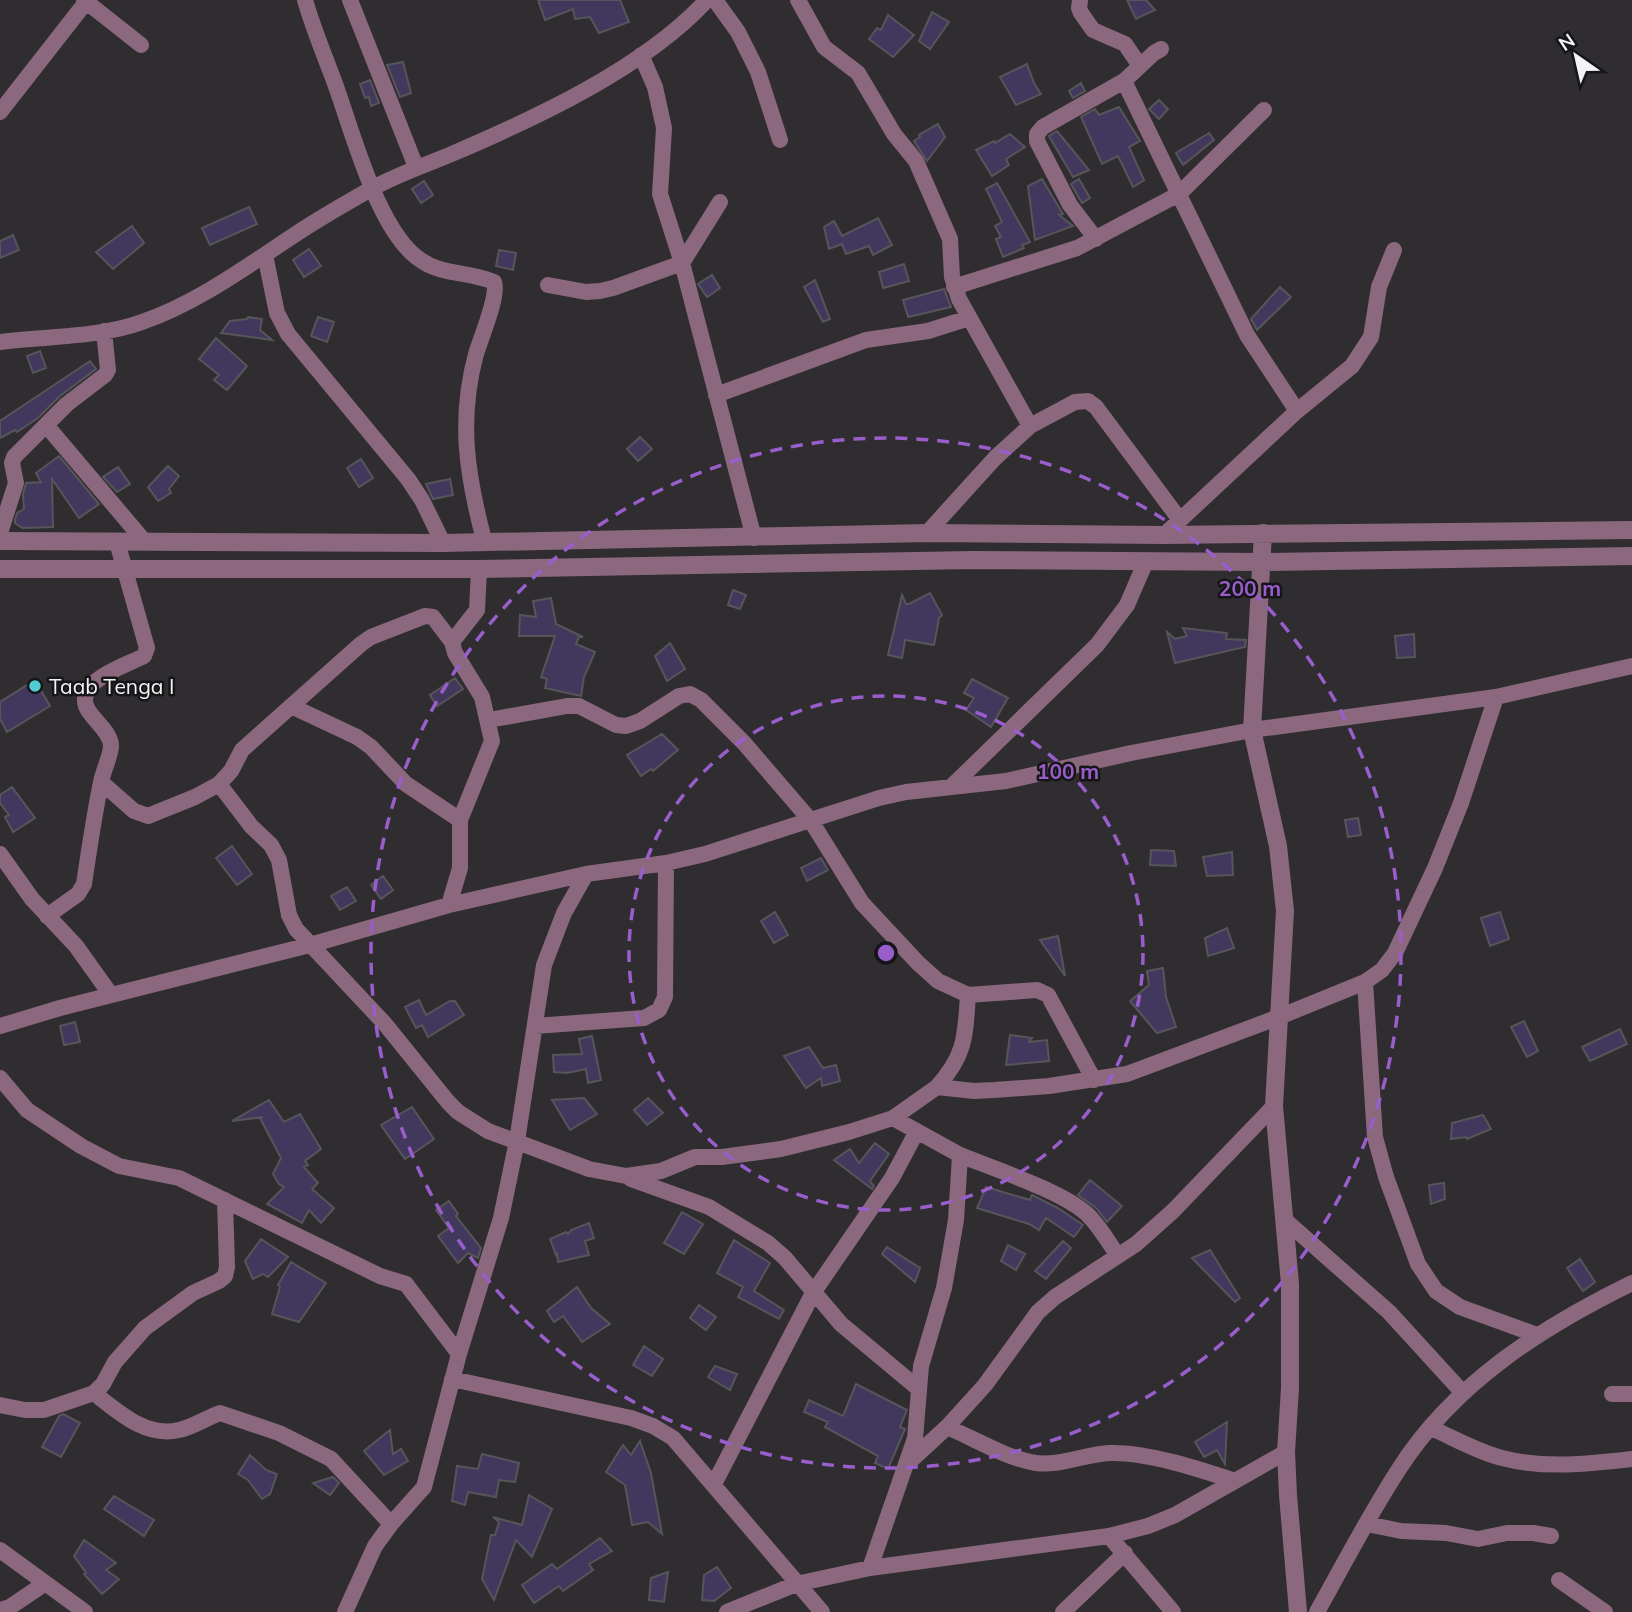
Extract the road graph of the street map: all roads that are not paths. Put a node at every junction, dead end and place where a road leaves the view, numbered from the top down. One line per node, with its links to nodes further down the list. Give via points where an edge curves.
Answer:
1 (305, 0): 17 (street)
2 (350, 0): 16 (street)
3 (707, 0): 10 (street)
4 (715, 0): 15 (street, via 758,72)
5 (798, 0): 25 (street, via 824,47 858,73 894,134 916,161 950,239)
6 (1080, 0): 11 (street, via 1081,13 1093,30 1125,44)
7 (85, 1): 8 (street); 14 (street)
8 (141, 45)
9 (1161, 49): 11 (street)
10 (641, 55): 16 (street, via 567,100); 23 (street, via 655,87 664,128 660,194)
11 (1140, 66): 12 (street)
12 (1124, 81): 18 (street); 20 (street, via 1043,127 1036,137 1070,205)
13 (1264, 110): 18 (street)
14 (0, 112)
15 (780, 140)
16 (416, 167): 17 (street)
17 (372, 188): 22 (street); 41 (street, via 412,254 424,263 496,285 467,397 467,465)
18 (1179, 194): 20 (street); 30 (street, via 1247,335)
19 (720, 202): 23 (street)
20 (1096, 239): 25 (street)
21 (1394, 250): 30 (street, via 1379,287 1371,337 1362,353)
22 (265, 256): 27 (street, via 170,311); 44 (street, via 277,313 288,334 408,479)
23 (682, 263): 24 (street, via 600,291); 29 (street)
24 (548, 285)
25 (954, 287): 26 (street)
26 (969, 317): 29 (street, via 928,331 866,340); 32 (street)
27 (104, 331): 28 (street); 31 (street, via 105,375)
28 (0, 342)
29 (716, 395): 39 (street)
30 (1297, 411): 33 (street)
31 (46, 425): 35 (street, via 13,460 16,483); 43 (street)
32 (1030, 426): 33 (street, via 1075,402 1088,401); 36 (street)
33 (1180, 520): 38 (street)
34 (1632, 530): 37 (street)
35 (0, 533)
36 (928, 533): 38 (street); 39 (street)
37 (1264, 533): 38 (street); 47 (street)
38 (1164, 535)
39 (754, 538): 41 (street)
40 (0, 541): 42 (street)
41 (484, 541): 44 (street)
42 (117, 542): 43 (street); 49 (street)
43 (145, 542): 44 (street)
44 (443, 543)
45 (1632, 556): 47 (street)
46 (1146, 561): 47 (street); 50 (street); 59 (street, via 1127,605 1097,645)
47 (1263, 562): 56 (street)
48 (0, 569): 49 (street)
49 (124, 569): 50 (street); 57 (street, via 147,648 144,656 92,685 85,698 110,741)
50 (479, 569): 51 (street, via 477,610)
51 (452, 642): 54 (street, via 433,617 425,616 371,637); 55 (street, via 482,697)
52 (1632, 666): 53 (street)
53 (1496, 697): 56 (street); 68 (street, via 1435,869 1395,953)
54 (291, 706): 58 (street, via 242,750); 60 (street, via 357,737 407,784)
55 (489, 720): 60 (street, via 492,741); 61 (street, via 579,706 626,726 690,694 744,743)
56 (1252, 730): 59 (street, via 1006,781); 71 (street, via 1283,883)
57 (101, 782): 58 (street, via 134,811 148,816); 66 (street, via 84,884 78,894)
58 (219, 784): 67 (street, via 271,845 279,860 289,915)
59 (952, 786): 61 (street, via 879,798)
60 (460, 820): 65 (street, via 460,868)
61 (811, 821): 63 (street); 70 (street, via 862,903 880,923 938,981)
62 (0, 854): 66 (street)
63 (666, 863): 64 (street); 73 (street, via 665,997 659,1010 644,1018)
64 (586, 874): 65 (street); 73 (street, via 548,951)
65 (449, 905): 67 (street)
66 (47, 916): 69 (street, via 76,946)
67 (310, 945): 69 (street); 80 (street, via 385,1024 452,1107 488,1131)
68 (1365, 982): 71 (street); 88 (street, via 1375,1137 1418,1264 1436,1291 1460,1307)
69 (111, 995): 72 (street)
70 (968, 995): 75 (street, via 1037,990 1048,995); 76 (street, via 960,1056)
71 (1279, 1017): 75 (street, via 1128,1074); 77 (street)
72 (0, 1026)
73 (535, 1026): 80 (street)
74 (0, 1078): 83 (street, via 22,1106 81,1146 119,1166 179,1178)
75 (1094, 1080): 76 (street, via 984,1091)
76 (937, 1087): 78 (street)
77 (1274, 1106): 84 (street); 85 (street, via 1173,1211)
78 (893, 1118): 79 (street); 82 (street, via 781,1149 695,1157)
79 (917, 1132): 81 (street); 87 (street, via 881,1195)
80 (517, 1141): 82 (street, via 589,1169); 89 (street, via 501,1218)
81 (960, 1155): 85 (street, via 1080,1208); 91 (street, via 956,1220)
82 (626, 1177): 87 (street, via 709,1207 768,1242)
83 (225, 1200): 89 (street, via 380,1276 404,1283); 92 (street, via 225,1276 145,1328)
84 (1286, 1222): 93 (street, via 1389,1312); 99 (street, via 1290,1330)
85 (1118, 1256): 97 (street, via 1038,1312 985,1385)
86 (1632, 1283): 88 (street)
87 (813, 1293): 91 (street, via 841,1324); 103 (street)
88 (1537, 1335): 93 (street, via 1501,1359)
89 (459, 1354): 90 (street)
90 (452, 1379): 103 (street, via 653,1426 673,1438); 104 (street, via 424,1487)
91 (919, 1389): 101 (street)
92 (94, 1393): 96 (street, via 44,1410); 104 (street, via 132,1421 160,1433 220,1413 294,1440 331,1459)
93 (1463, 1394): 98 (street)
94 (1612, 1394): 95 (street)
95 (1632, 1394)
96 (0, 1405)
97 (947, 1427): 101 (street); 102 (street, via 1037,1463 1114,1453 1178,1463)
98 (1432, 1428): 100 (street, via 1499,1458 1531,1464); 105 (street, via 1399,1469)
99 (1286, 1452): 102 (street); 121 (street)
100 (1632, 1459)
101 (908, 1463): 110 (street)
102 (1235, 1480): 106 (street, via 1175,1515)
103 (713, 1484): 113 (street)
104 (391, 1524): 116 (street, via 375,1546)
105 (1367, 1524): 107 (street, via 1478,1539 1507,1533); 122 (street)
106 (1109, 1536): 109 (street); 110 (street)
107 (1551, 1536)
108 (0, 1550): 112 (street)
109 (1125, 1553): 119 (street); 120 (street)
110 (870, 1568): 113 (street)
111 (1559, 1580): 123 (street)
112 (44, 1584): 114 (street); 115 (street)
113 (796, 1584): 117 (street); 118 (street)
114 (0, 1610)
115 (85, 1612)
116 (345, 1612)
117 (727, 1612)
118 (822, 1612)
119 (1063, 1612)
120 (1173, 1612)
121 (1298, 1612)
122 (1317, 1612)
123 (1605, 1612)

